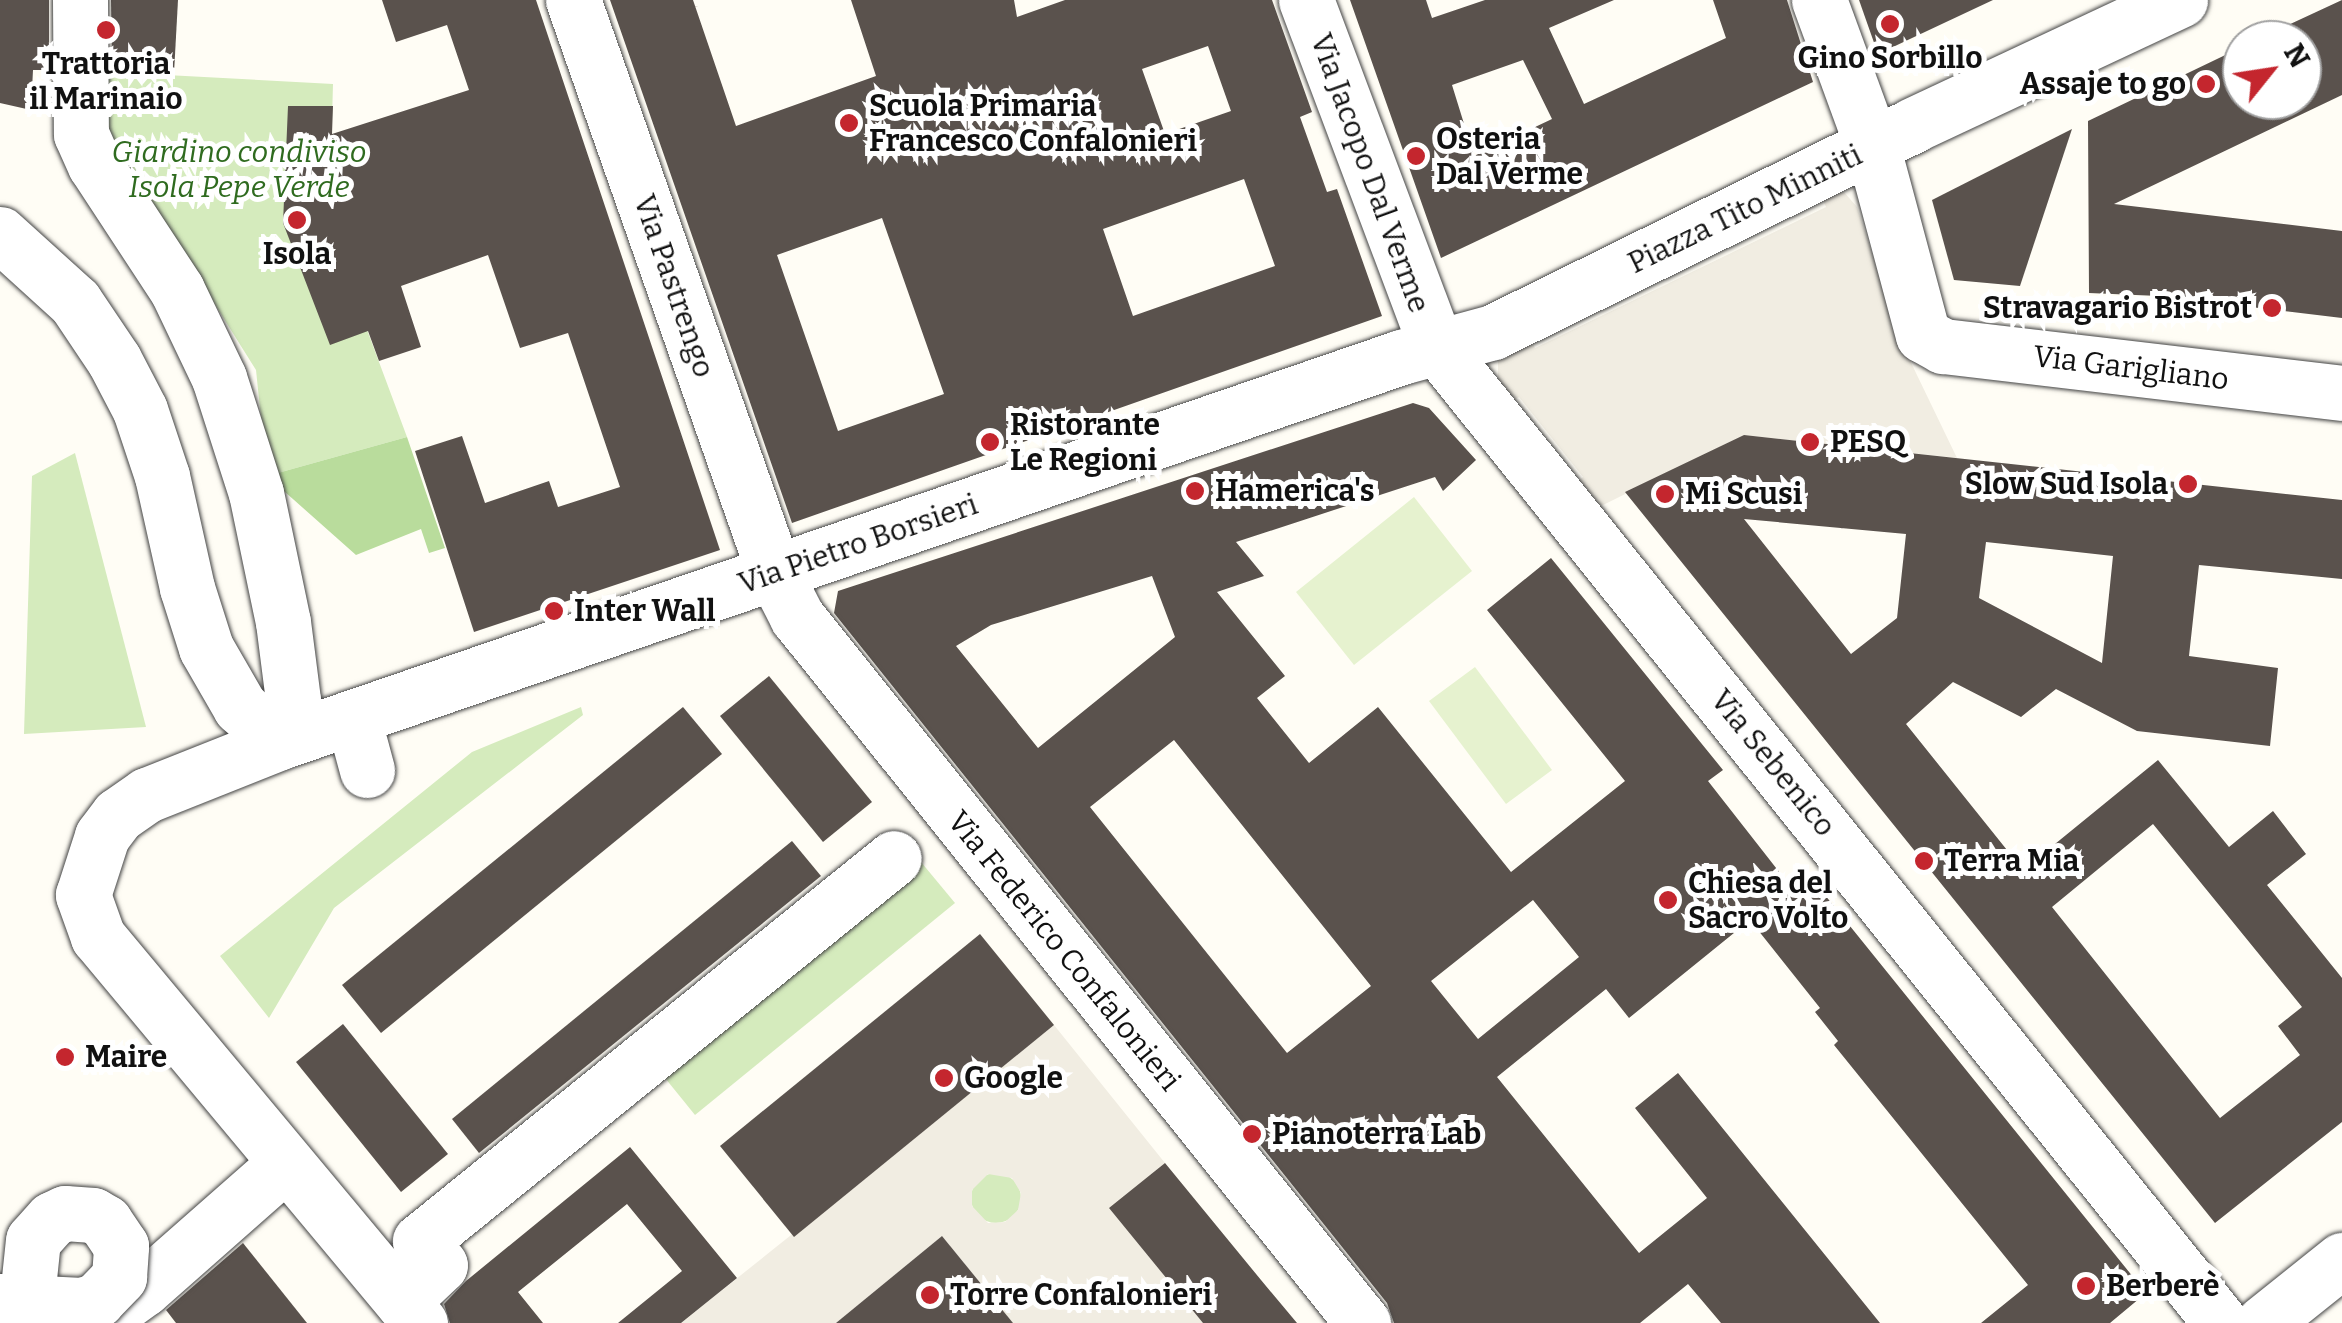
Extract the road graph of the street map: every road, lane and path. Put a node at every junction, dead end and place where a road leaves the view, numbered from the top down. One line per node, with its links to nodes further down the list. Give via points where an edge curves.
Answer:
1 (80, 0): 13 (street, via 81,134 177,290 219,378 256,493 293,700)
2 (573, 0): 11 (street, Via Pastrengo)
3 (1306, 0): 9 (street, Via Jacopo Dal Verme)
4 (1819, 0): 6 (street)
5 (2180, 0): 6 (street)
6 (1872, 145): 8 (street, Piazza Tito Minniti); 9 (street, Piazza Tito Minniti, via 1494,332)
7 (0, 234): 13 (street, via 75,302 114,360 162,476 206,648 240,707)
8 (1922, 335): 10 (street, Via Garigliano, via 1943,346)
9 (1436, 346): 11 (street, Via Pietro Borsieri); 22 (street, Via Sebenico)
10 (2342, 392)
11 (774, 572): 12 (street, Via Pietro Borsieri); 21 (street, Via Federico Confalonieri, via 797,617)
12 (353, 718): 13 (street, Via Pietro Borsieri); 14 (street)
13 (280, 742): 16 (street, Via Pietro Borsieri, via 147,795 118,815 93,858 84,896 86,915 113,961)
14 (367, 770)
15 (894, 858): 19 (street, via 420,1241)
16 (285, 1164): 19 (street, Via Pietro Borsieri); 20 (street)
17 (535, 1188): 19 (street)
18 (2342, 1260): 23 (street)
19 (421, 1296)
20 (96, 1323)
21 (1363, 1323)
22 (2221, 1323)
23 (2263, 1323)

